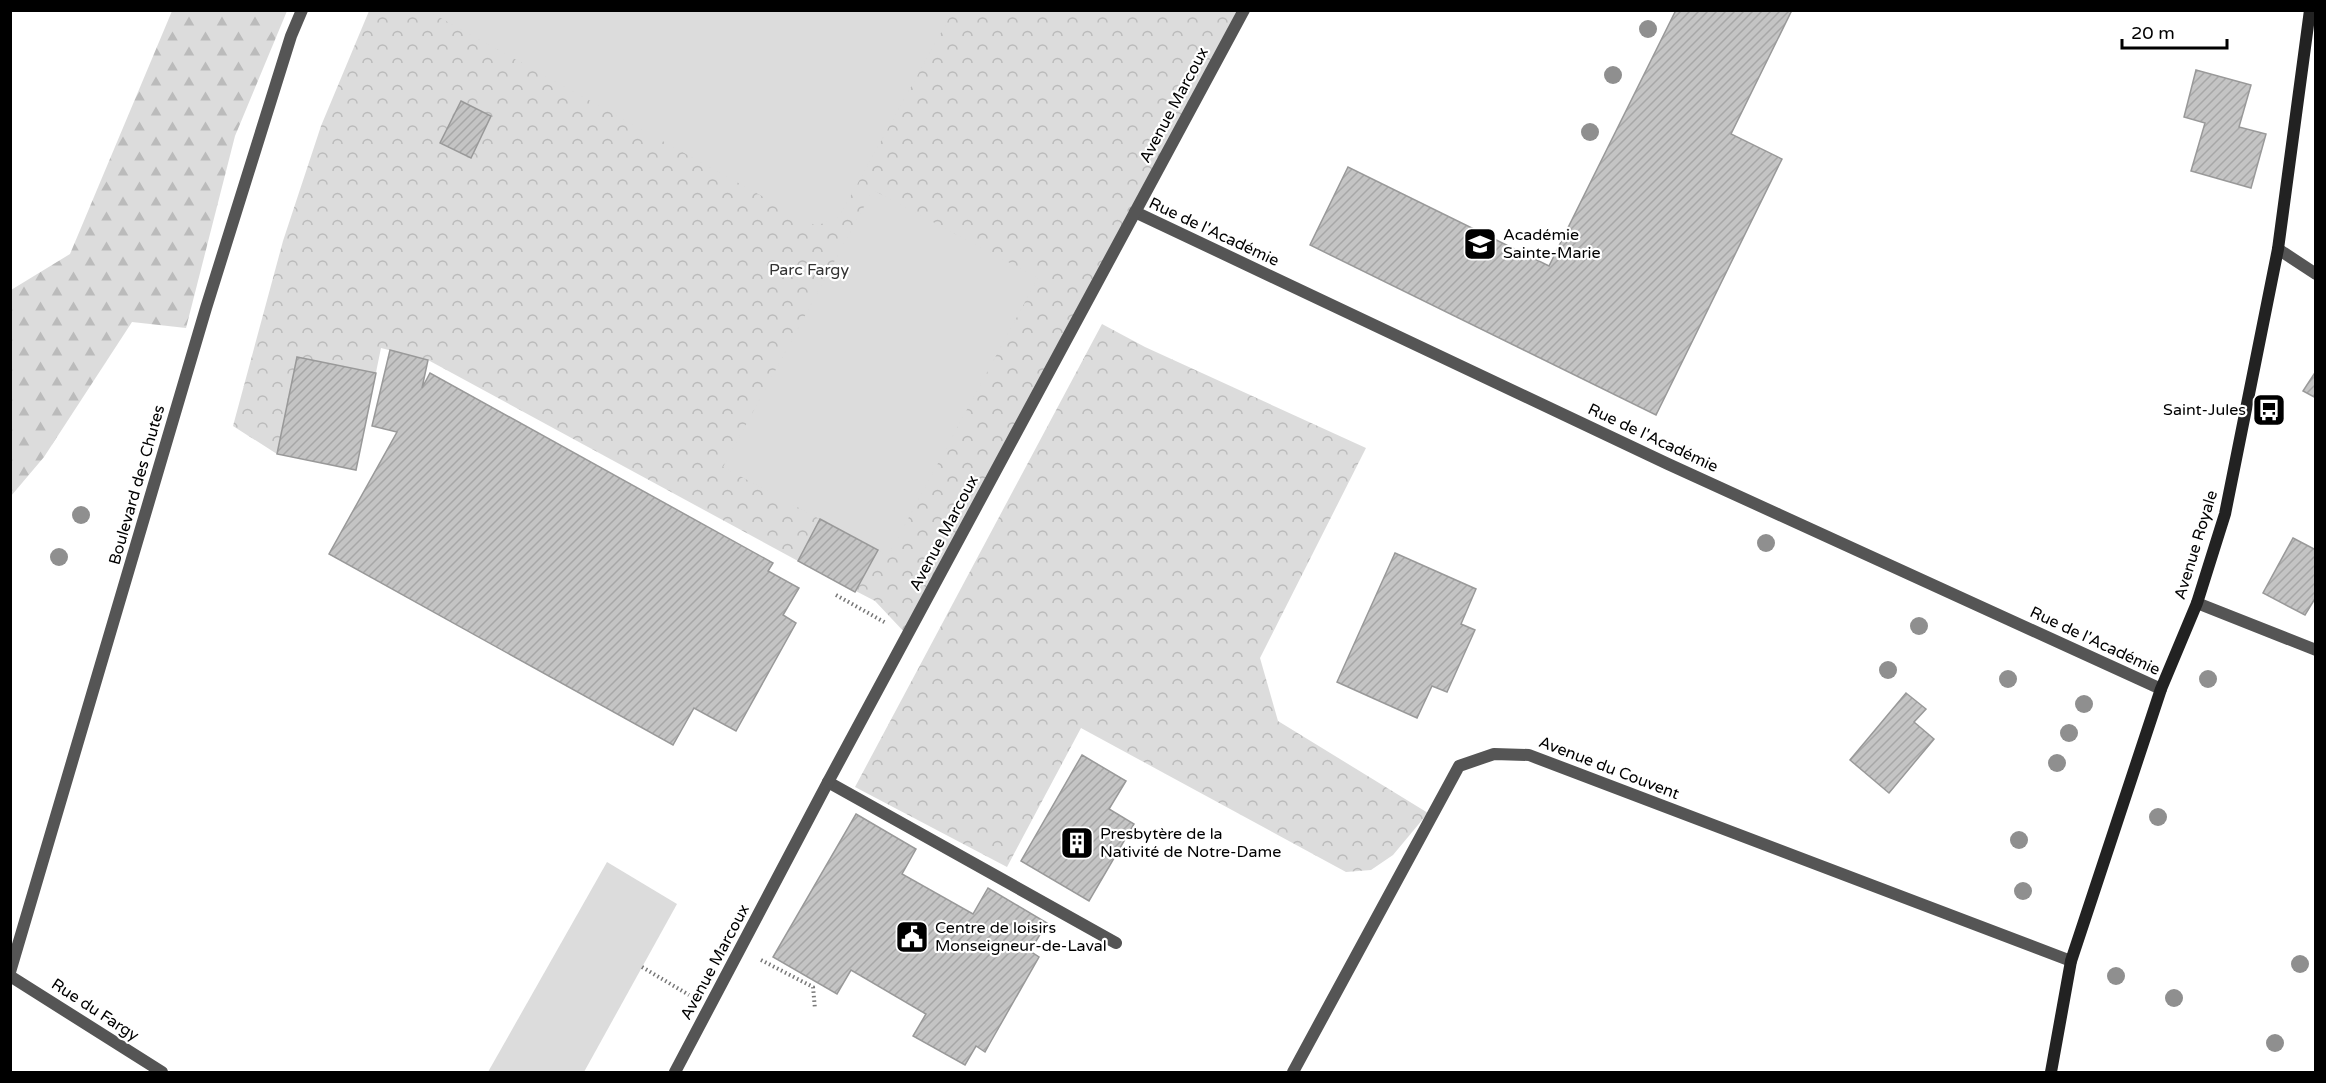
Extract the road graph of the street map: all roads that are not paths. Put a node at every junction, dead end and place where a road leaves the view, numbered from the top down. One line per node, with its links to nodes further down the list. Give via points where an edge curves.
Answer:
1 (302, 10): 13 (street, Boulevard des Chutes, via 206,308)
2 (1244, 10): 4 (street, Avenue Marcoux)
3 (2310, 10): 5 (main road, Avenue Royale)
4 (1135, 212): 9 (street, Rue de l'Académie, via 1679,469); 10 (street, Avenue Marcoux)
5 (2278, 249): 6 (street); 7 (main road, Avenue Royale, via 2225,514)
6 (2316, 274)
7 (2197, 603): 8 (street); 9 (main road, Avenue Royale)
8 (2316, 650)
9 (2161, 689): 12 (main road, Avenue Royale)
10 (828, 782): 11 (street); 15 (street, Avenue Marcoux)
11 (1116, 942)
12 (2071, 961): 16 (street, Avenue du Couvent, via 1529,755 1494,753 1459,766); 17 (main road, Avenue Royale)
13 (10, 974): 14 (street, Rue du Fargy)
14 (162, 1072)
15 (675, 1072)
16 (1293, 1072)
17 (2051, 1072)

